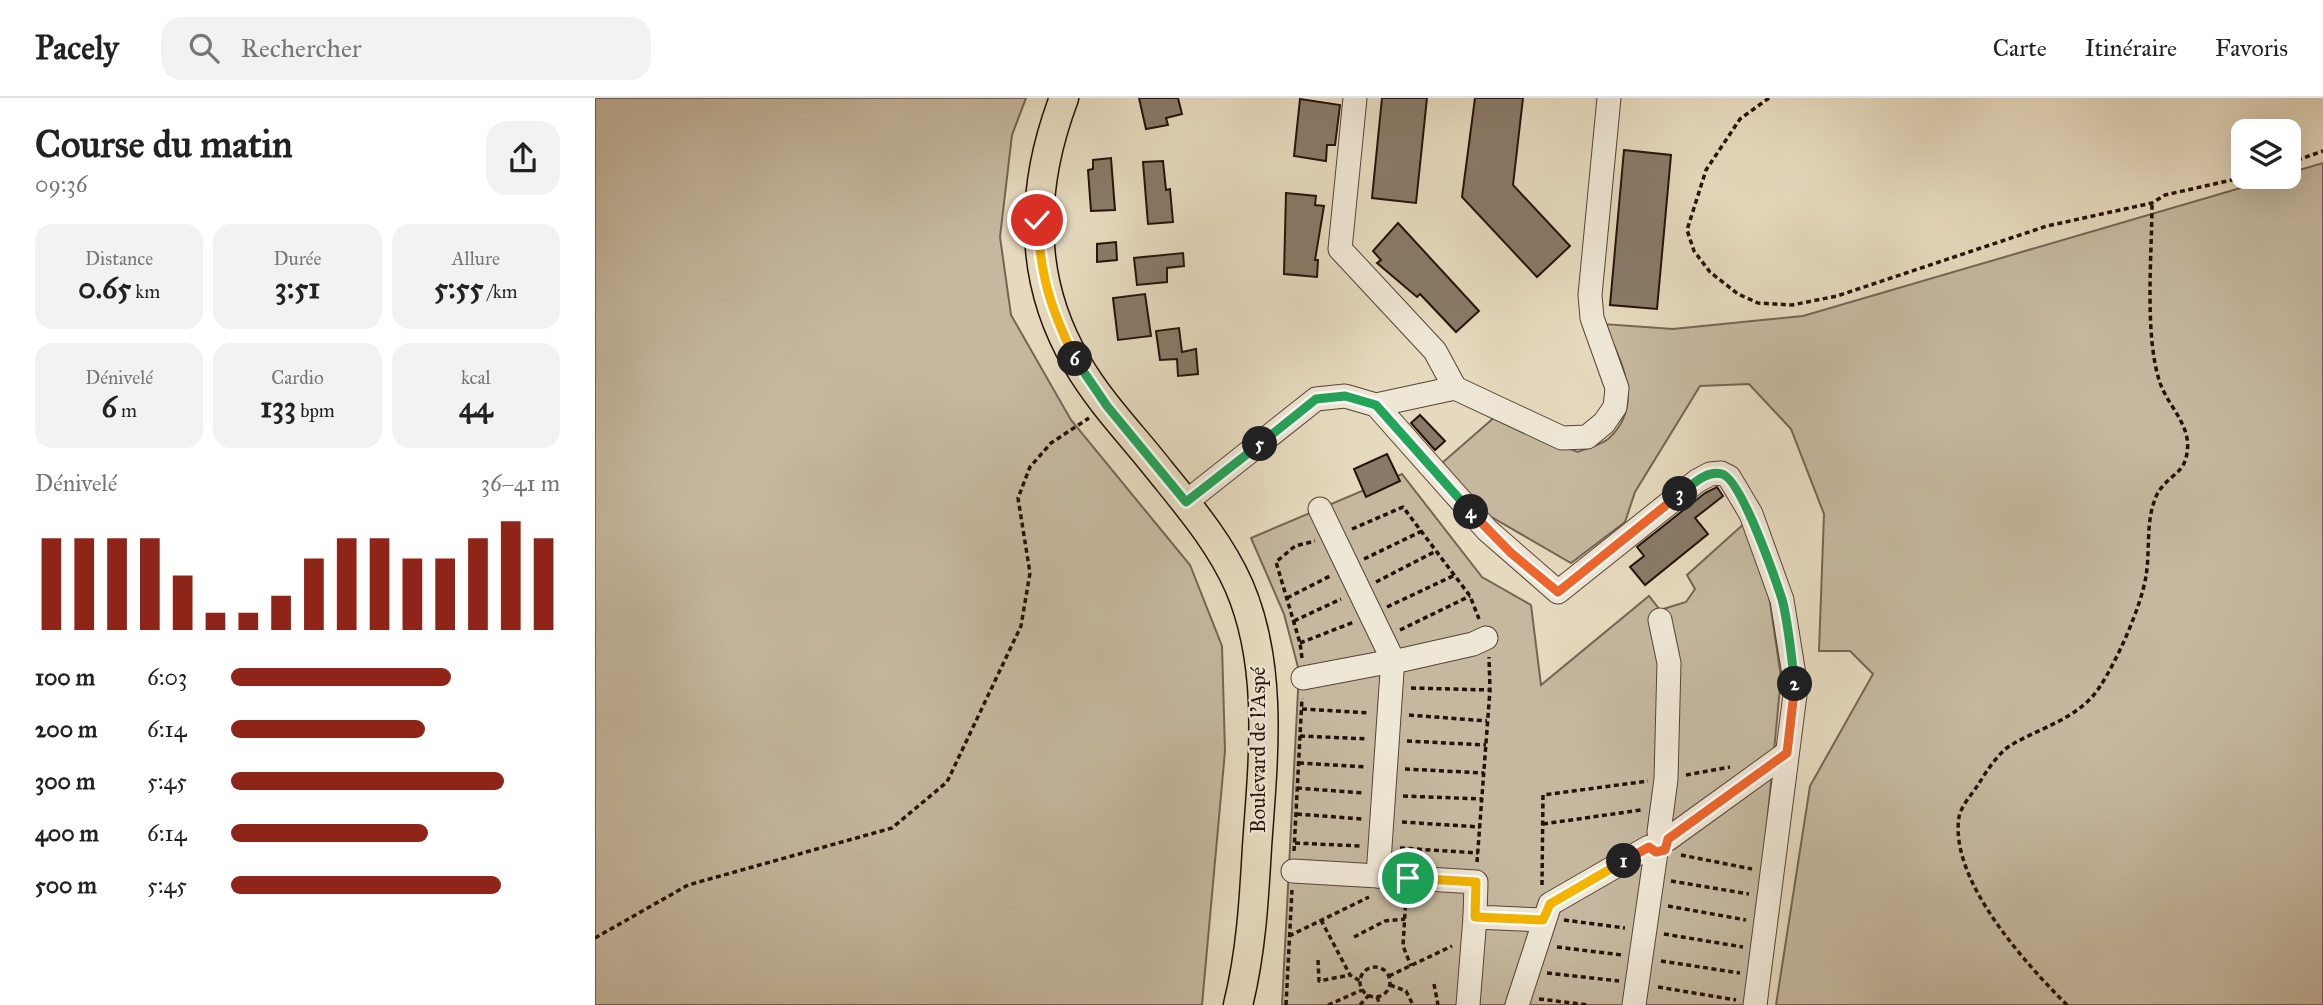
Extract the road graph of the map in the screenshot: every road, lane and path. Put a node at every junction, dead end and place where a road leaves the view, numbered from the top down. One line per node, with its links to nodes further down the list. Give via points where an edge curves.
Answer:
1 (1064, 98): 12 (main road, Boulevard de l'Aspé, via 1046,161 1037,220 1040,264 1053,315 1077,363 1107,406)
2 (1355, 98): 9 (lane, via 1340,249 1436,351)
3 (1609, 98): 9 (lane, via 1590,295 1592,318 1617,388 1615,407 1587,437 1562,438)
4 (1769, 98): 8 (path, via 1740,119 1706,170 1687,230 1694,251 1710,272 1758,303 1793,305 1837,296 2047,226)
5 (2323, 150): 6 (path)
6 (2301, 158)
7 (2231, 180): 8 (path, via 2165,195)
8 (2152, 203): 62 (path, via 2155,361 2161,384 2184,424 2185,464 2159,487 2146,578 2098,690 2079,711 2009,746 1987,770 1959,815 1959,842 1975,887 2001,927)
9 (1455, 388): 10 (lane)
10 (1376, 405): 12 (lane, via 1345,396 1316,399); 20 (lane, via 1487,530 1558,592 1697,481 1710,474 1729,477 1751,514 1782,600 1796,687)
11 (1095, 414): 40 (path, via 1051,443 1030,467 1018,498 1030,573 1021,625 947,782 892,828 688,885)
12 (1186, 502): 52 (main road, Boulevard de l'Aspé, via 1209,530 1238,584 1259,656 1261,792 1251,934)
13 (1320, 509): 17 (lane)
14 (1470, 596): 17 (path)
15 (1660, 620): 22 (lane, via 1669,663)
16 (1486, 638): 17 (lane)
17 (1390, 662): 18 (lane); 19 (path); 28 (lane)
18 (1303, 678)
19 (1490, 690)
20 (1787, 753): 21 (lane); 27 (lane)
21 (1761, 771): 22 (path, via 1751,763); 25 (lane)
22 (1666, 779): 23 (lane); 24 (path, via 1543,795)
23 (1663, 807): 24 (path); 25 (lane)
24 (1543, 824): 33 (path, via 1542,890)
25 (1659, 844): 27 (path, via 1669,853); 30 (lane); 33 (lane)
26 (1293, 871): 28 (lane)
27 (1772, 872): 31 (lane)
28 (1378, 876): 29 (lane); 35 (path, via 1376,894)
29 (1408, 878): 34 (path); 37 (lane, via 1476,882)
30 (1652, 878): 31 (path); 32 (lane)
31 (1769, 897): 36 (lane)
32 (1648, 903): 36 (path); 60 (lane)
33 (1547, 912): 37 (lane); 51 (lane)
34 (1405, 919): 39 (path, via 1385,921); 42 (path, via 1403,946)
35 (1321, 920): 38 (path); 43 (path)
36 (1765, 924): 61 (lane)
37 (1474, 926): 42 (path); 58 (lane)
38 (1289, 936)
39 (1354, 937)
40 (595, 938)
41 (1318, 960): 43 (path, via 1319,981)
42 (1411, 966): 44 (path)
43 (1350, 975): 45 (path)
44 (1389, 976): 45 (path, via 1377,967 1363,973); 47 (path)
45 (1360, 981): 48 (path)
46 (1434, 984): 57 (path)
47 (1390, 985): 50 (path); 56 (path, via 1406,992)
48 (1362, 990): 49 (path); 53 (path)
49 (1369, 995): 50 (path); 54 (path)
50 (1377, 997): 55 (path)
51 (1519, 1001): 59 (path)
52 (1238, 1005)
53 (1328, 1005)
54 (1360, 1005)
55 (1380, 1005)
56 (1413, 1005)
57 (1438, 1005)
58 (1468, 1005)
59 (1589, 1005)
60 (1634, 1005)
61 (1755, 1005)
62 (2067, 1005)

